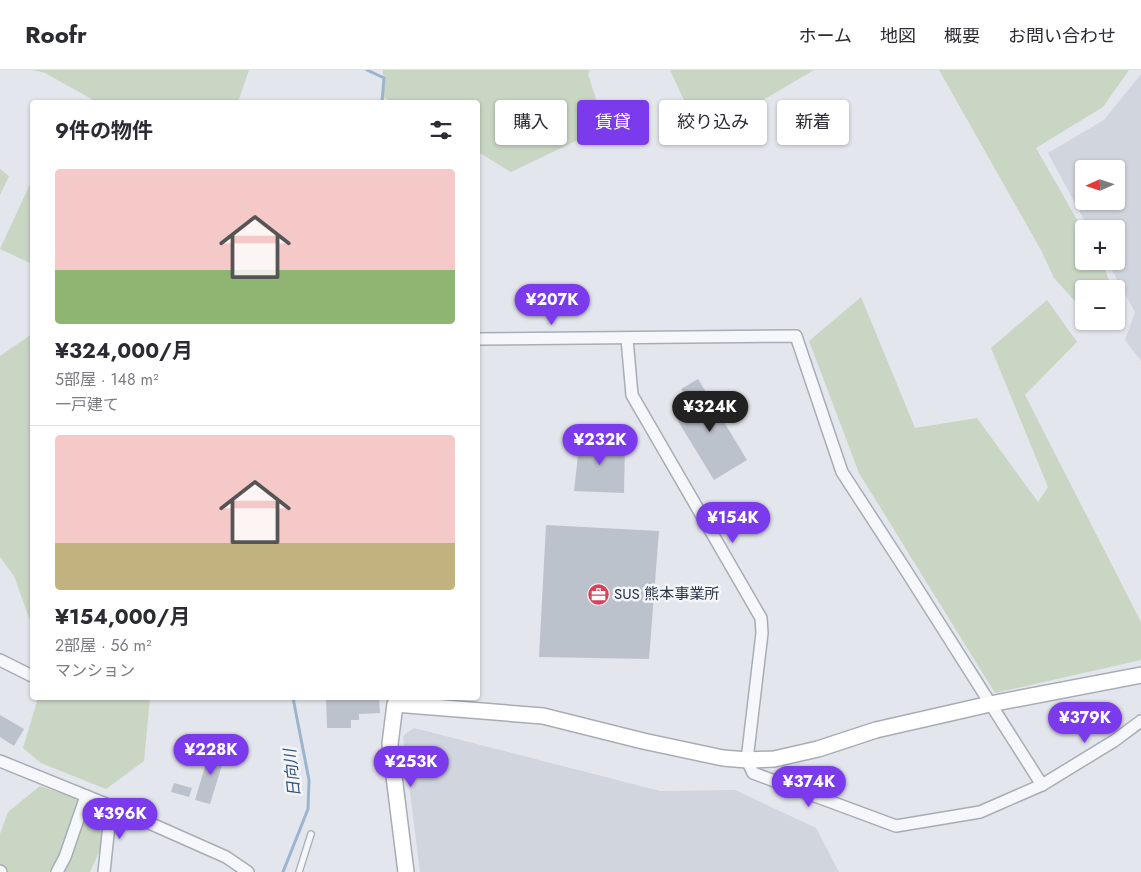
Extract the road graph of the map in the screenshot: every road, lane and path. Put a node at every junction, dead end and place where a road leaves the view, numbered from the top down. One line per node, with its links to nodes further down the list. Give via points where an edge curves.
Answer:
1 (480, 339): 2 (street)
2 (628, 339): 7 (street, via 796,336 842,472); 10 (street, via 632,395 761,618 762,633)
3 (0, 660): 4 (street)
4 (30, 675)
5 (1141, 675): 7 (street)
6 (395, 701): 10 (street, via 543,716 643,741); 19 (street, via 390,744)
7 (990, 704): 10 (street, via 876,730 818,749); 11 (street)
8 (1141, 721): 11 (street, via 1114,742)
9 (0, 760): 12 (street)
10 (746, 760): 11 (street, via 753,773 896,826 980,812)
11 (1042, 785)
12 (86, 796): 13 (street); 15 (street)
13 (111, 806): 16 (street); 17 (street, via 226,857)
14 (311, 834): 18 (lane)
15 (57, 872)
16 (104, 872)
17 (248, 872)
18 (299, 872)
19 (406, 872)

